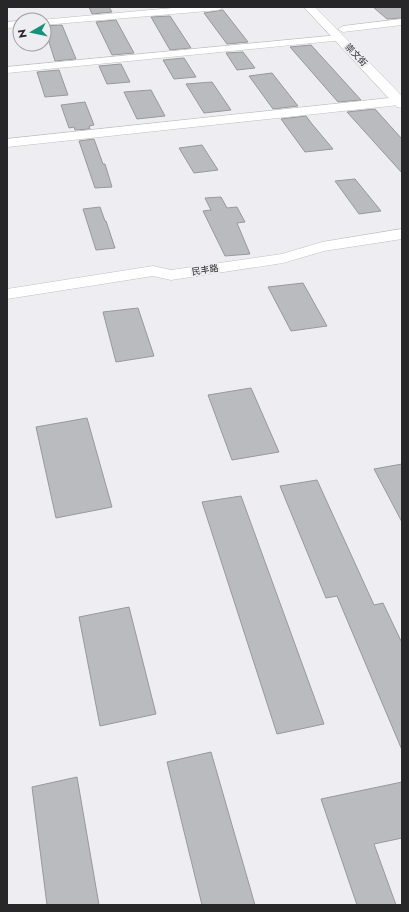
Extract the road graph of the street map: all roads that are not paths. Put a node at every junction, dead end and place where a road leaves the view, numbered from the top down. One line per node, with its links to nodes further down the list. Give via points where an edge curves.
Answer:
1 (219, 7): 4 (street)
2 (309, 7): 6 (street, 崇文街)
3 (321, 7): 6 (street, 崇文街)
4 (52, 21)
5 (402, 22): 6 (street)
6 (341, 33): 7 (street); 8 (street, 崇文街)
7 (7, 70)
8 (401, 98): 9 (street)
9 (7, 143)
10 (402, 234): 11 (street, 民丰路, via 322,247 283,258 171,276 153,272)
11 (7, 294)

